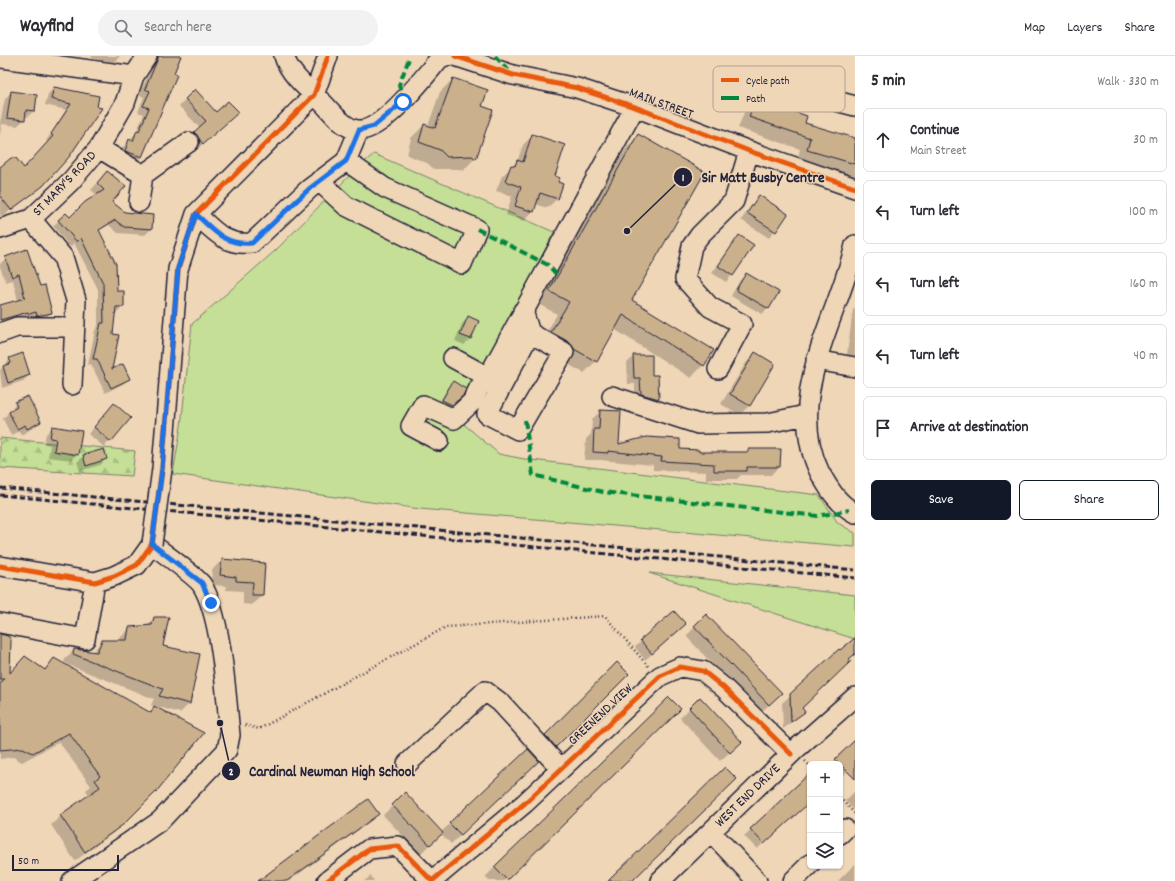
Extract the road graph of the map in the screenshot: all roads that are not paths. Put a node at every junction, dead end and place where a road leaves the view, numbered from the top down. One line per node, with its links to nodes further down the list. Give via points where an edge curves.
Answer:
1 (147, 56): 7 (street, ST MARY'S ROAD)
2 (284, 56): 8 (street, via 286,64)
3 (328, 56): 8 (street)
4 (446, 56): 12 (street, via 440,58 403,102 374,126)
5 (455, 56): 11 (street, MAIN STREET, via 513,75 577,88)
6 (2, 58): 7 (street)
7 (134, 76): 14 (street, ST MARY'S ROAD, via 125,103)
8 (314, 95): 12 (street, via 346,125); 21 (street)
9 (845, 103): 10 (street)
10 (855, 106)
11 (635, 108): 15 (street, MAIN STREET); 25 (street)
12 (359, 130): 16 (street)
13 (189, 142): 17 (street)
14 (99, 148): 17 (street); 22 (street, ST MARY'S ROAD, via 71,181)
15 (749, 151): 19 (street, MAIN STREET); 32 (street, via 734,202 692,246 684,279 710,307 742,324)
16 (346, 161): 18 (street); 18 (street, via 385,188 477,229 462,264 346,206)
17 (142, 175): 20 (street)
18 (319, 181): 21 (street, via 252,243 240,244 229,241 216,233)
19 (855, 188)
20 (139, 202)
21 (196, 214): 39 (street, bridge, via 178,268 162,469)
22 (31, 219): 23 (street, ST MARY'S ROAD); 26 (street, via 63,257 76,300)
23 (0, 229)
24 (855, 245): 30 (street)
25 (523, 311): 28 (street); 33 (street)
26 (74, 327): 27 (street, via 16,327); 34 (street)
27 (0, 333)
28 (530, 333): 28 (street, via 488,414 518,430 564,352)
29 (453, 358): 33 (street)
30 (816, 360): 31 (street); 36 (street)
31 (855, 367)
32 (718, 369)
33 (488, 377): 37 (street, via 472,402 454,419 423,406 411,426)
34 (72, 385)
35 (612, 396): 36 (street, via 698,424 768,423)
36 (806, 415): 38 (street, via 812,455 828,489 846,508)
37 (439, 441)
38 (855, 513)
39 (152, 544): 41 (street, via 137,565); 49 (street, via 202,583 211,603 218,634 230,735 227,750 160,821)
40 (0, 566): 41 (street)
41 (95, 582): 42 (street, via 85,639)
42 (0, 623)
43 (855, 697): 44 (street, WEST END DRIVE)
44 (791, 754): 46 (street, GREENEND VIEW, via 724,688 703,671 680,667 660,676); 47 (street, WEST END DRIVE)
45 (407, 764): 46 (street, via 486,691)
46 (561, 769): 51 (street, GREENEND VIEW, via 525,803)
47 (711, 832): 52 (street, WEST END DRIVE); 53 (street)
48 (807, 867): 54 (street)
49 (72, 881)
50 (327, 881): 51 (street, via 369,849 398,846)
51 (432, 881)
52 (660, 881)
53 (758, 881)
54 (793, 881)

